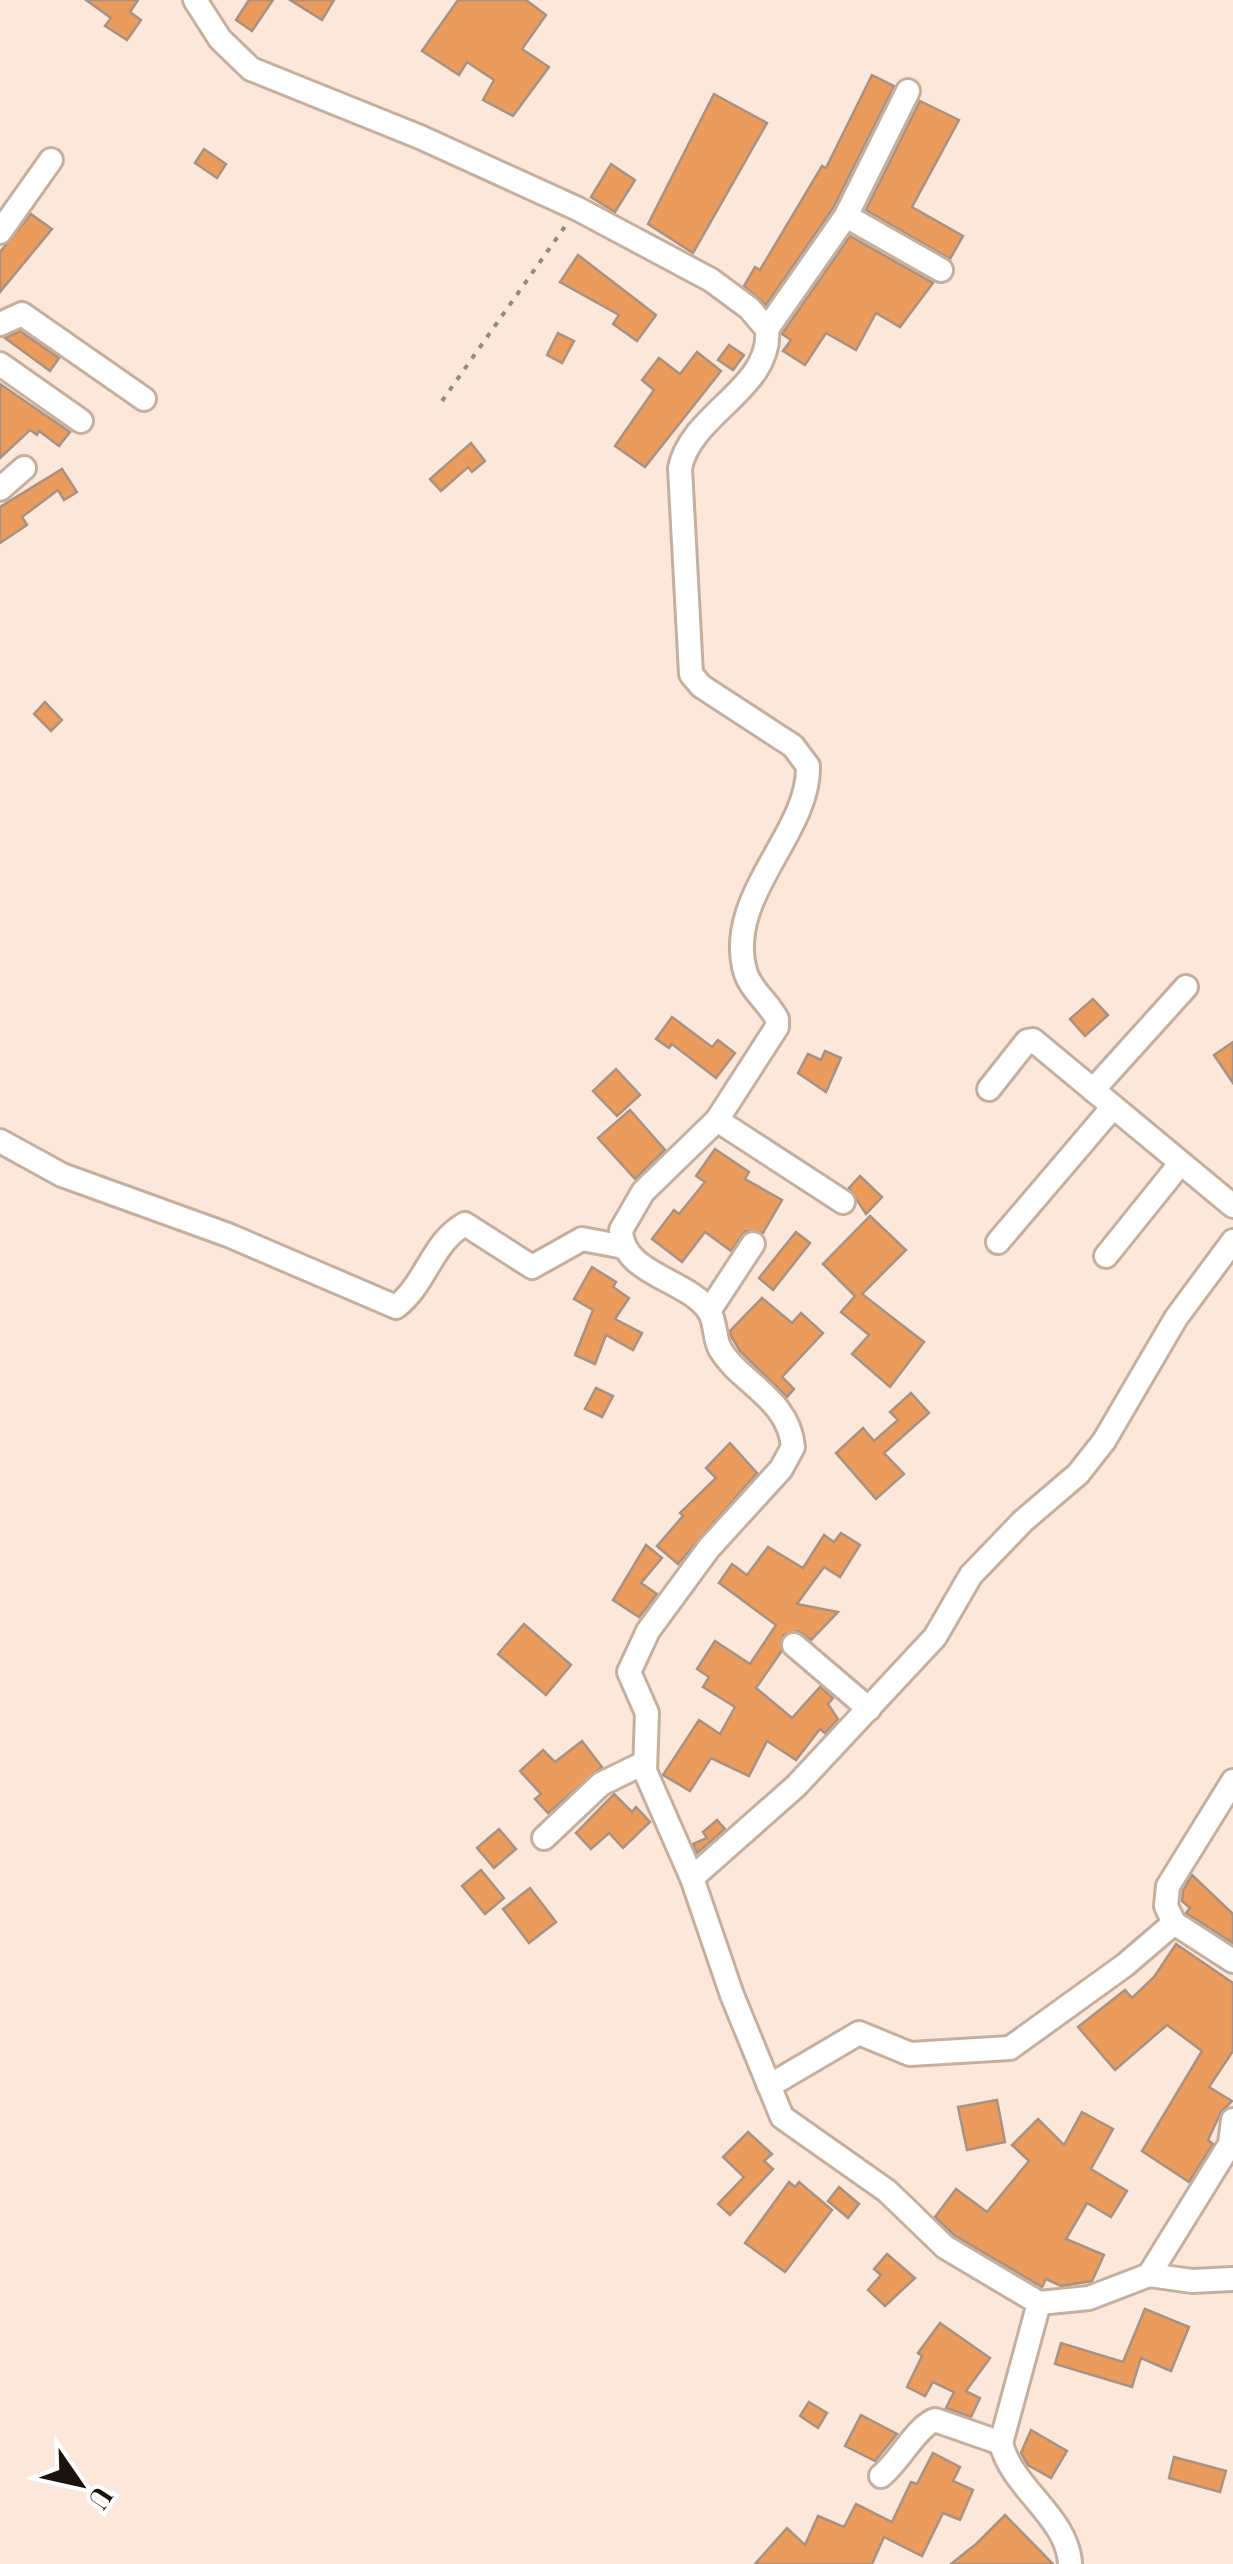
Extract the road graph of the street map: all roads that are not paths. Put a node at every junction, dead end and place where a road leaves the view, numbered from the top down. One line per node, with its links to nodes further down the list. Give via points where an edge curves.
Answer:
1 (195, 0): 8 (street, via 220,39 251,69 578,210 710,280)
2 (908, 92): 4 (street)
3 (51, 160): 5 (street)
4 (846, 216): 6 (street); 8 (street)
5 (0, 232)
6 (941, 270)
7 (0, 324): 10 (street, via 22,314)
8 (767, 329): 18 (street, via 762,362 692,438 680,468 691,674 793,746 808,766 805,792 752,902 746,930 746,972 778,1019 776,1028)
9 (0, 364): 11 (street)
10 (144, 399)
11 (81, 421)
12 (24, 468): 13 (street)
13 (0, 489)
14 (1186, 987): 16 (street)
15 (989, 1088): 16 (street, via 1033,1040)
16 (1093, 1090): 17 (street)
17 (1113, 1107): 20 (street); 24 (street)
18 (717, 1120): 21 (street); 26 (street, via 630,1209 620,1230)
19 (0, 1141): 26 (street, via 62,1174 396,1307 413,1294 448,1234 466,1224 532,1267 582,1239)
20 (1180, 1164): 22 (street); 27 (street)
21 (843, 1202)
22 (1233, 1206)
23 (1233, 1241): 30 (street, via 1176,1318 1095,1452 971,1575 936,1638)
24 (998, 1242)
25 (753, 1244): 28 (street)
26 (624, 1247): 28 (street)
27 (1106, 1256)
28 (709, 1311): 31 (street, via 722,1352 761,1388 794,1446 634,1653 630,1681 647,1713)
29 (794, 1645): 30 (street)
30 (868, 1709): 34 (street, via 796,1786)
31 (644, 1763): 33 (street, via 601,1784); 34 (street)
32 (1233, 1781): 35 (street, via 1168,1886 1166,1906)
33 (544, 1838)
34 (692, 1878): 37 (street)
35 (1174, 1923): 36 (street); 37 (street, via 1010,2048 910,2054 858,2034)
36 (1233, 1961)
37 (769, 2086): 41 (street, via 791,2126 886,2191 944,2247)
38 (1233, 2120): 39 (street, via 1230,2144)
39 (1150, 2276): 40 (street); 41 (street, via 1089,2298)
40 (1233, 2279)
41 (1039, 2303): 42 (street)
42 (1002, 2443): 43 (street, via 935,2420); 44 (street, via 1007,2465 1064,2539)
43 (881, 2476)
44 (1070, 2564)

